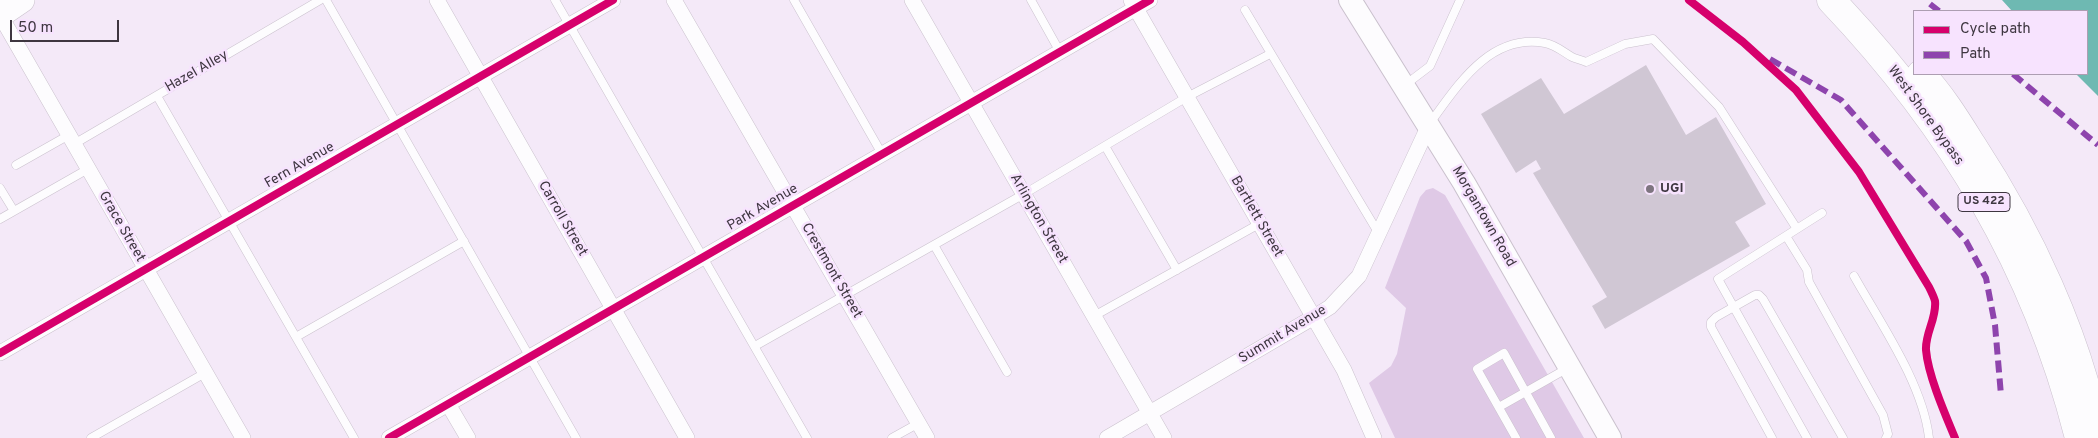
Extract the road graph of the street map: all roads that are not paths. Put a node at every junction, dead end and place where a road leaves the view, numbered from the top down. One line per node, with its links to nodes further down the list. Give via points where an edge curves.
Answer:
1 (22, 0): 18 (main road)
2 (320, 0): 26 (lane, Hazel Alley)
3 (326, 0): 29 (lane)
4 (437, 0): 24 (street, Carroll Street)
5 (555, 0): 19 (lane)
6 (613, 0): 19 (street, Fern Avenue)
7 (674, 0): 38 (street, Crestmont Street)
8 (794, 0): 33 (lane)
9 (912, 0): 28 (street, Arlington Street)
10 (1031, 0): 20 (lane)
11 (1150, 0): 16 (street, Park Avenue)
12 (1350, 0): 25 (main road, Morgantown Road)
13 (1460, 0): 25 (lane, via 1430,66)
14 (1831, 0): 91 (highway, West Shore Bypass / US 422, via 1869,41 1942,133 1992,216 2031,295 2054,354)
15 (1853, 0): 22 (highway, West Shore Bypass)
16 (1133, 4): 20 (street, Park Avenue); 27 (street, Bartlett Street)
17 (1245, 10): 21 (lane)
18 (0, 15): 31 (street, Grace Street)
19 (569, 25): 24 (street, Fern Avenue); 49 (lane)
20 (1060, 52): 28 (street, Park Avenue)
21 (1270, 54): 27 (lane); 45 (lane)
22 (1913, 65)
23 (1922, 75): 92 (highway, West Shore Bypass / US 422, via 1959,124 1997,186 2047,283 2081,371)
24 (480, 76): 29 (street, Fern Avenue); 55 (street, Carroll Street)
25 (1404, 85): 30 (main road, Morgantown Road)
26 (157, 96): 31 (lane, Hazel Alley); 42 (lane)
27 (1187, 97): 32 (lane); 43 (street, Bartlett Street)
28 (971, 103): 33 (street, Park Avenue); 37 (street, Arlington Street)
29 (398, 124): 42 (street, Fern Avenue); 47 (lane)
30 (1429, 125): 44 (lane, via 1475,66 1491,53 1512,44 1546,43 1586,62 1625,44 1653,39 1719,107); 45 (street, Summit Avenue); 62 (main road, Morgantown Road)
31 (71, 140): 34 (lane, Hazel Alley); 35 (street, Grace Street)
32 (1105, 146): 37 (lane); 51 (lane)
33 (882, 154): 38 (street, Park Avenue)
34 (16, 165)
35 (88, 169): 39 (lane); 50 (street, Grace Street)
36 (0, 188): 39 (lane)
37 (1024, 194): 48 (lane); 56 (street, Arlington Street)
38 (793, 205): 49 (street, Park Avenue); 53 (street, Crestmont Street)
39 (14, 211): 41 (lane)
40 (1822, 214): 44 (lane)
41 (0, 219)
42 (230, 221): 50 (street, Fern Avenue); 58 (lane)
43 (1259, 224): 51 (lane); 57 (street, Bartlett Street)
44 (1796, 229): 46 (lane)
45 (1379, 235): 57 (street, Summit Avenue, via 1359,276 1330,307)
46 (1786, 236): 54 (lane, via 1718,279); 89 (lane, via 1883,415 1888,434)
47 (464, 241): 58 (lane); 61 (lane)
48 (934, 245): 53 (lane); 63 (lane)
49 (703, 257): 55 (street, Park Avenue); 59 (lane)
50 (146, 269): 60 (street, Fern Avenue); 64 (street, Grace Street)
51 (1177, 270): 56 (lane)
52 (1854, 276): 90 (lane, via 1919,394)
53 (845, 296): 59 (lane); 69 (street, Crestmont Street)
54 (1734, 307): 86 (lane, via 1716,317 1711,327); 87 (lane); 88 (lane, via 1755,295 1763,299)
55 (614, 309): 61 (street, Park Avenue); 76 (street, Carroll Street)
56 (1094, 316): 68 (street, Arlington Street)
57 (1314, 317): 68 (street, Summit Avenue); 82 (street, Bartlett Street, via 1344,370)
58 (296, 337): 72 (lane)
59 (755, 346): 77 (lane)
60 (0, 353)
61 (530, 357): 66 (street, Park Avenue); 75 (lane)
62 (1569, 367): 65 (lane); 85 (main road, Morgantown Road)
63 (1007, 372)
64 (205, 373): 70 (lane); 71 (street, Grace Street)
65 (1525, 393): 67 (lane); 67 (lane, via 1504,353 1477,369); 84 (lane)
66 (448, 404): 73 (street, Park Avenue); 74 (street)
67 (1498, 407): 83 (lane)
68 (1150, 413): 80 (street, Summit Avenue); 81 (street, Arlington Street)
69 (919, 423): 78 (lane); 79 (street, Crestmont Street)
70 (91, 438)
71 (243, 438)
72 (354, 438)
73 (389, 438)
74 (468, 438)
75 (576, 438)
76 (688, 438)
77 (807, 438)
78 (892, 438)
79 (927, 438)
80 (1107, 438)
81 (1164, 438)
82 (1374, 438)
83 (1516, 438)
84 (1551, 438)
85 (1610, 438)
86 (1772, 438)
87 (1807, 438)
88 (1843, 438)
89 (1886, 438)
90 (1929, 438)
91 (2079, 438)
92 (2098, 438)

